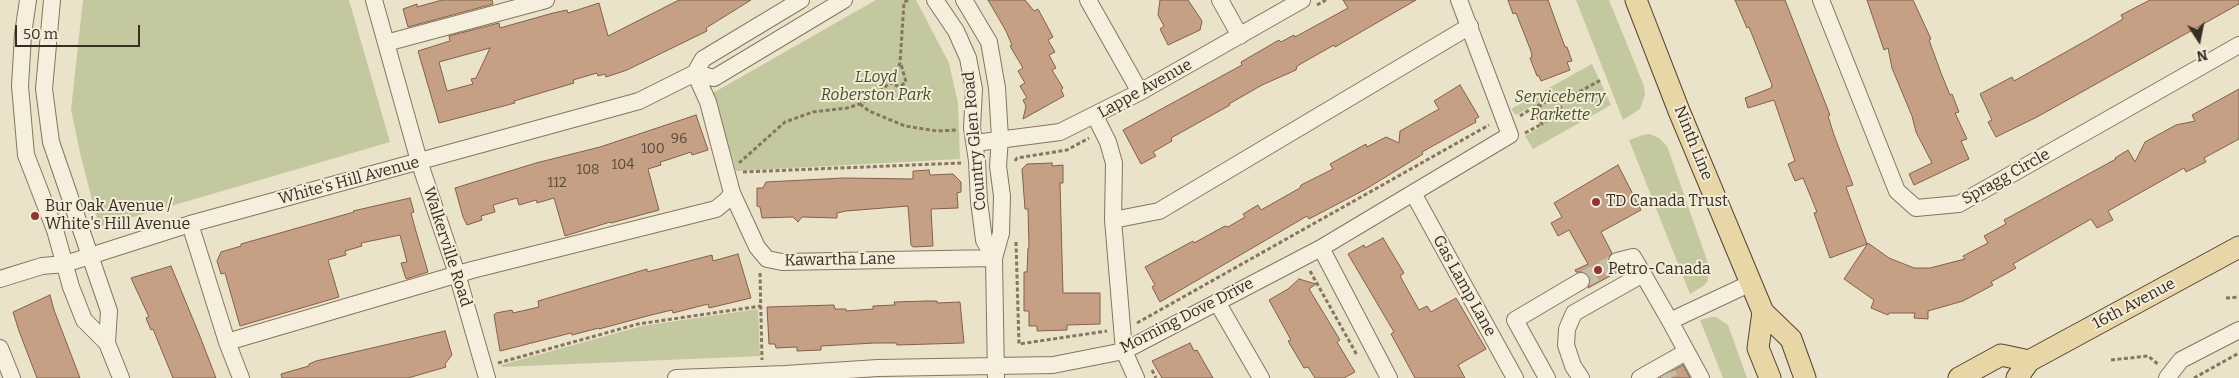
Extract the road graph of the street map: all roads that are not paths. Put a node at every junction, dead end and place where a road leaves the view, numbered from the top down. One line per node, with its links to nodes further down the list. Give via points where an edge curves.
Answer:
1 (28, 0): 34 (street, via 20,86 26,155)
2 (52, 0): 31 (street, via 44,89 51,142)
3 (374, 0): 17 (street, Walkerville Road)
4 (546, 0): 17 (street)
5 (801, 0): 19 (street, White's Hill Avenue, via 703,59)
6 (844, 0): 19 (street, via 714,78)
7 (935, 0): 22 (street, Country Glen Road, via 956,30 968,58 974,90)
8 (964, 0): 23 (street, Country Glen Road, via 989,42 997,88)
9 (1088, 0): 20 (street)
10 (1220, 0): 16 (street)
11 (1302, 0): 16 (street, Lappe Avenue)
12 (1459, 0): 15 (street)
13 (1636, 0): 39 (main road, Ninth Line)
14 (1821, 0): 18 (street, Spragg Circle, via 1897,191 1916,208 1960,204)
15 (1470, 26): 26 (street, Morning Dove Drive, via 1510,135); 27 (street, via 1159,211)
16 (1240, 36): 20 (street, Lappe Avenue)
17 (386, 43): 24 (street, Walkerville Road)
18 (2239, 45)
19 (695, 73): 24 (street, White's Hill Avenue, via 639,101); 25 (street, Kawartha Lane, via 708,102)
20 (1140, 92): 21 (street, Lappe Avenue)
21 (1095, 116): 23 (street, Lappe Avenue, via 1060,132); 27 (street, via 1114,163)
22 (974, 136): 23 (street, Lappe Avenue); 32 (street, Country Glen Road, via 984,240)
23 (1000, 138): 32 (street, Country Glen Road, via 1001,234)
24 (419, 162): 28 (street, White's Hill Avenue); 35 (street, Walkerville Road)
25 (732, 192): 32 (street, Kawartha Lane, via 757,247 767,259 782,262); 35 (street, via 716,209)
26 (1413, 193): 30 (street, Morning Dove Drive); 64 (street, Gas Lamp Lane)
27 (1113, 220): 49 (street)
28 (190, 224): 31 (street, White's Hill Avenue); 46 (street)
29 (2239, 247): 51 (main road, 16th Avenue)
30 (1321, 248): 40 (street, Morning Dove Drive); 63 (street)
31 (91, 256): 34 (street, White's Hill Avenue); 47 (street, via 110,311)
32 (994, 258): 52 (street, Country Glen Road)
33 (1616, 262): 36 (street, via 1633,258)
34 (65, 264): 37 (street, White's Hill Avenue, via 42,266); 47 (street, via 84,320)
35 (457, 274): 46 (street); 53 (street, Walkerville Road)
36 (1643, 274): 42 (street); 44 (street)
37 (0, 279)
38 (1581, 281): 41 (street)
39 (1751, 283): 43 (main road, Ninth Line); 44 (street)
40 (1217, 302): 49 (street, Morning Dove Drive); 62 (street)
41 (1545, 303): 42 (street); 65 (street, via 1515,320)
42 (1574, 312): 66 (street, via 1567,329 1566,345)
43 (1763, 312): 69 (main road, via 1758,348); 70 (main road, Ninth Line, via 1791,339)
44 (1670, 321): 50 (street)
45 (2239, 330): 56 (street, via 2181,360)
46 (227, 342): 59 (street)
47 (106, 343): 58 (street)
48 (0, 348): 57 (street)
49 (1124, 351): 52 (street, Morning Dove Drive, via 1054,365); 61 (street)
50 (1686, 352): 67 (street, via 1665,369); 68 (street)
51 (2022, 370): 71 (main road, 16th Avenue, via 2001,355)
52 (996, 371): 54 (street, Morning Dove Drive)
53 (485, 373)
54 (878, 373): 55 (street, Morning Dove Drive)
55 (785, 376): 60 (street, Morning Dove Drive)
56 (2168, 376)
57 (12, 378)
58 (121, 378)
59 (241, 378)
60 (676, 378)
61 (1136, 378)
62 (1261, 378)
63 (1389, 378)
64 (1515, 378)
65 (1547, 378)
66 (1581, 378)
67 (1640, 378)
68 (1701, 378)
69 (1770, 378)
70 (1805, 378)
71 (1959, 378)

